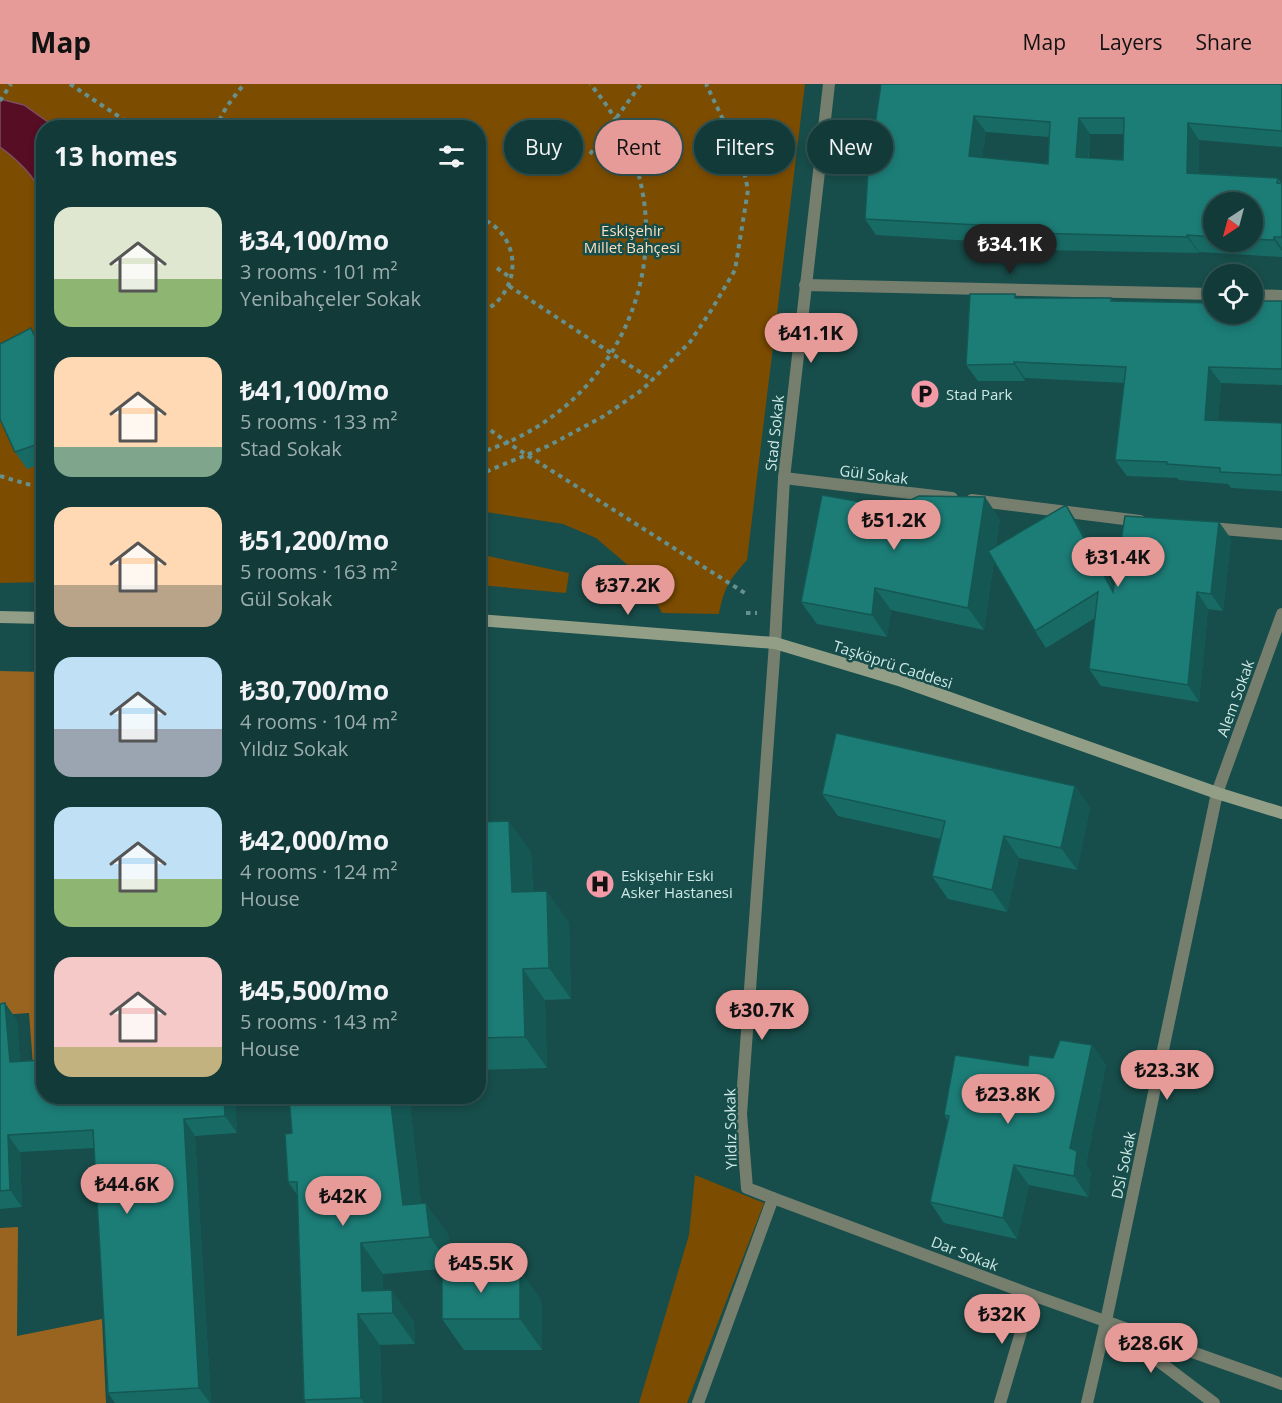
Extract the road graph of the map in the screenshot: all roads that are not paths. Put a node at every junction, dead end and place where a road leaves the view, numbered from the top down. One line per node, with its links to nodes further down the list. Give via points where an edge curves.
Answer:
1 (829, 84): 2 (street, Stad Sokak)
2 (805, 285): 3 (street); 6 (street, Stad Sokak)
3 (1203, 294)
4 (1263, 295): 5 (street)
5 (1282, 296)
6 (784, 478): 7 (street, Gül Sokak); 14 (street, Stad Sokak)
7 (1157, 523)
8 (1202, 527): 9 (street)
9 (1282, 534)
10 (1282, 614): 15 (street, Alem Sokak)
11 (0, 617): 12 (main road)
12 (36, 618)
13 (486, 621): 14 (main road, Taşköprü Caddesi)
14 (775, 643): 15 (main road, Taşköprü Caddesi, via 902,681); 17 (street, Yıldız Sokak, via 741,1114 747,1188)
15 (1217, 793): 16 (main road, Taşköprü Caddesi); 19 (street, DSİ Sokak)
16 (1282, 813)
17 (773, 1198): 18 (street, Dar Sokak); 21 (street)
18 (1032, 1294): 19 (street, Dar Sokak); 22 (street)
19 (1106, 1321): 20 (street, Dar Sokak); 23 (street, DSİ Sokak); 24 (street)
20 (1282, 1384)
21 (698, 1403)
22 (1000, 1403)
23 (1087, 1403)
24 (1214, 1403)

